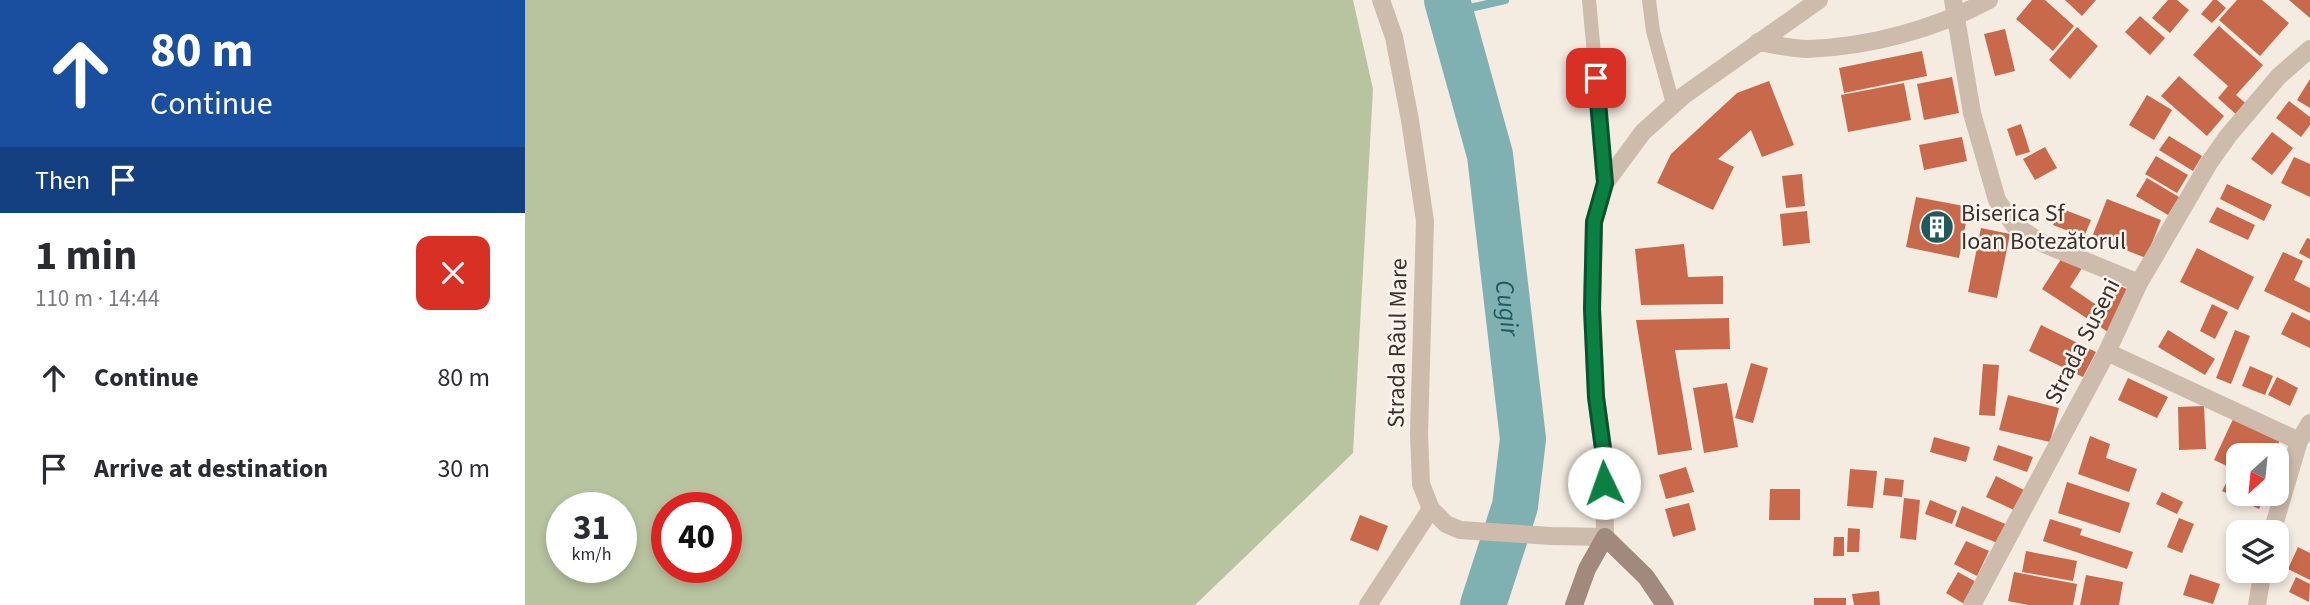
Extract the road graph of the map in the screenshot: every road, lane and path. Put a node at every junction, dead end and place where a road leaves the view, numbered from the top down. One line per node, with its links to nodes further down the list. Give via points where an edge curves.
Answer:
1 (1381, 0): 15 (street, Strada Râul Mare, via 1394,37 1411,120 1425,222 1419,434 1421,484)
2 (1588, 0): 10 (lane)
3 (1649, 0): 9 (lane)
4 (1819, 0): 7 (street)
5 (1989, 0): 6 (street)
6 (1955, 9): 7 (street, via 1892,37 1845,45 1804,49); 11 (street, via 1972,113 1997,200 2014,225 2044,244)
7 (1758, 42): 9 (street)
8 (2310, 49): 11 (street, Strada Suseni, via 2279,76 2228,136)
9 (1673, 104): 10 (street, via 1643,132)
10 (1605, 183): 17 (street, via 1594,222 1592,309 1604,456)
11 (2139, 283): 12 (street, Strada Suseni)
12 (2107, 352): 14 (street); 22 (street, Strada Suseni)
13 (2310, 423): 14 (street)
14 (2299, 441): 16 (street)
15 (1430, 509): 17 (street, via 1460,530); 19 (street)
16 (2276, 520)
17 (1605, 537): 20 (main road); 21 (main road, via 1646,578)
18 (2261, 583): 23 (street)
19 (1368, 605)
20 (1574, 605)
21 (1665, 605)
22 (1972, 605)
23 (2257, 605)

